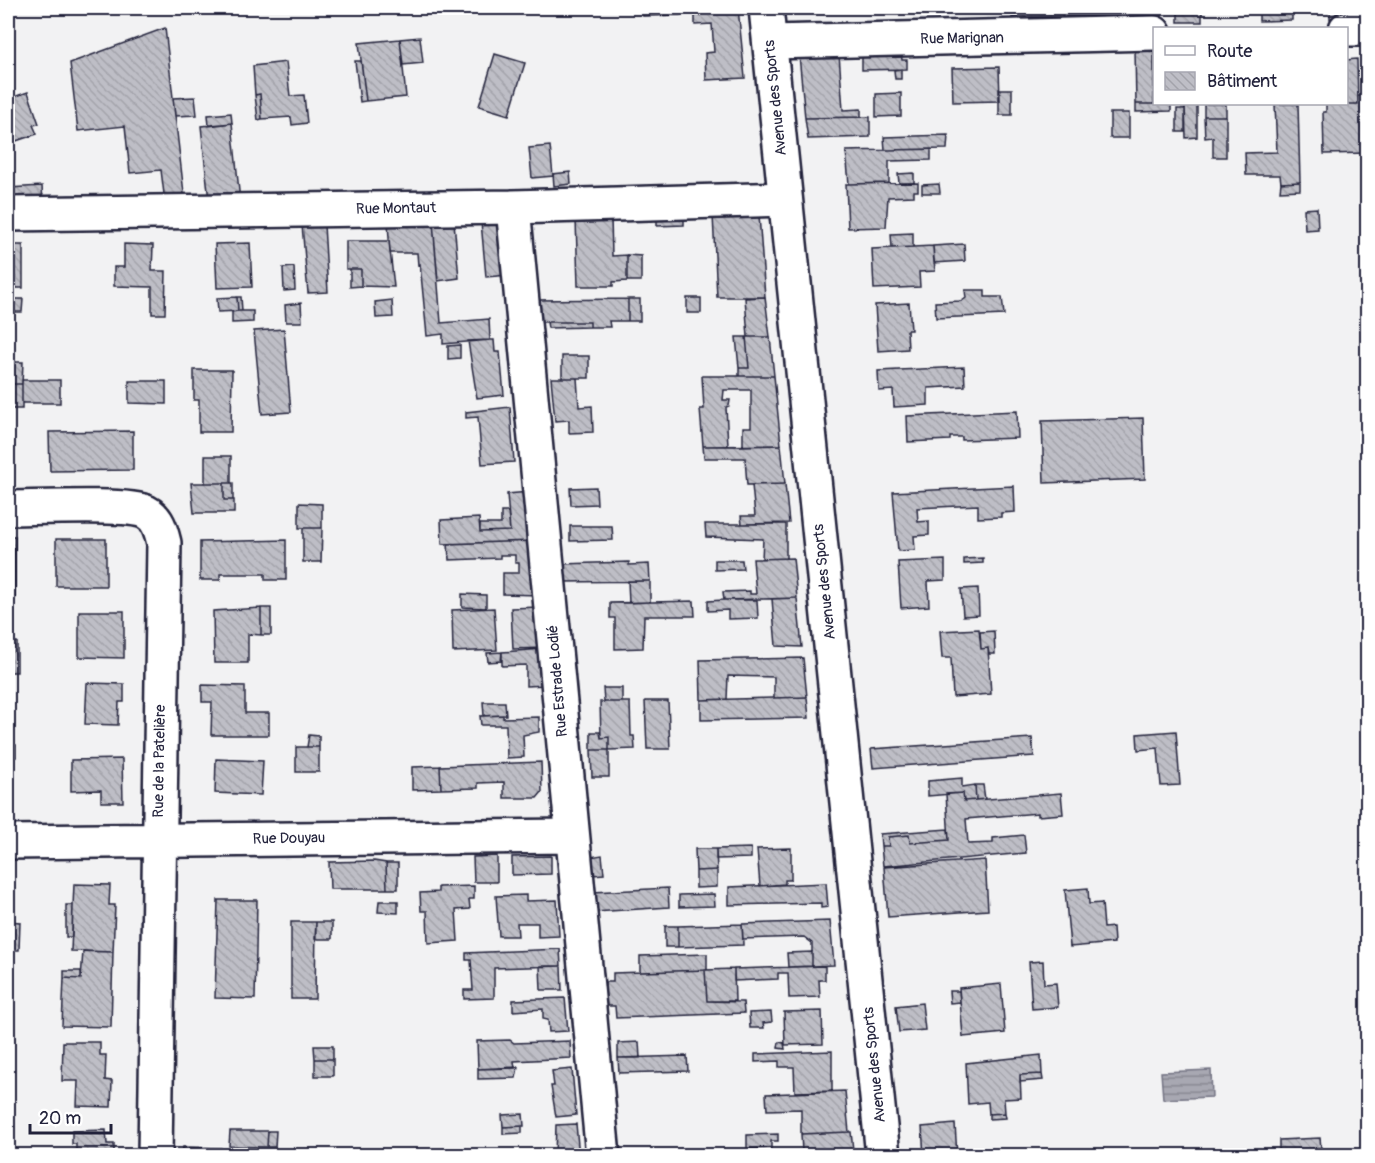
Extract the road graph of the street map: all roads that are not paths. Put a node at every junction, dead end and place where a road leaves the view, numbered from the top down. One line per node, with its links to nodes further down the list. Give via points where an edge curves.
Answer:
1 (766, 8): 5 (street, Avenue des Sports)
2 (1348, 29): 3 (street)
3 (1368, 29)
4 (1153, 33): 5 (street, Rue Marignan)
5 (770, 42): 6 (street, Avenue des Sports)
6 (785, 199): 7 (street, Rue Montaut); 15 (street, Avenue des Sports)
7 (513, 207): 8 (street, Rue Montaut); 10 (street, Rue Estrade Lodié)
8 (8, 214)
9 (8, 508): 11 (street, Rue de la Patelière, via 126,508 147,512 160,525 164,543)
10 (571, 836): 11 (street, Rue Douyau); 14 (street, Rue Estrade Lodié)
11 (158, 839): 12 (street, Rue Douyau); 13 (street, Rue de la Patelière)
12 (8, 842)
13 (155, 1155)
14 (603, 1155)
15 (884, 1155)

